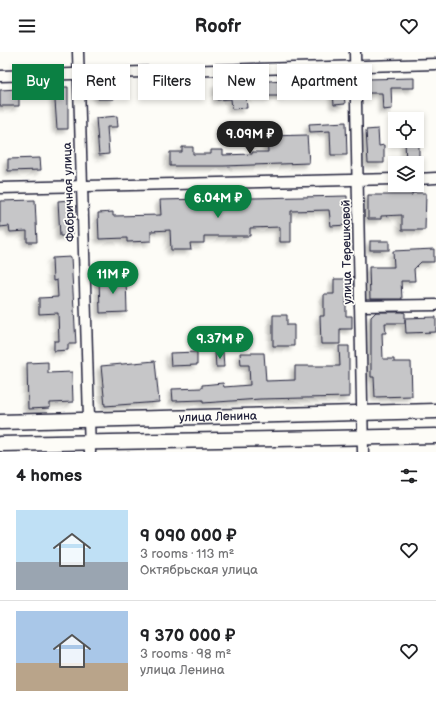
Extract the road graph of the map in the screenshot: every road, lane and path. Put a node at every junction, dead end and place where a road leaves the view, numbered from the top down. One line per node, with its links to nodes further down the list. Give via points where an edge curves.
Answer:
1 (78, 52): 3 (street, Фабричная улица)
2 (355, 52): 4 (street, улица Терешковой)
3 (79, 64)
4 (356, 64)
5 (436, 64): 6 (street)
6 (372, 66)
7 (277, 69): 8 (street)
8 (130, 72)
9 (72, 73): 10 (street)
10 (0, 76)
11 (79, 100): 17 (street, Фабричная улица)
12 (357, 100): 16 (street, улица Терешковой)
13 (436, 178): 15 (street)
14 (388, 179): 16 (street)
15 (424, 179)
16 (359, 180): 17 (street); 20 (street, улица Терешковой)
17 (81, 186): 18 (street); 23 (street, Фабричная улица)
18 (0, 188)
19 (436, 305): 20 (street)
20 (360, 306): 22 (street, улица Терешковой)
21 (436, 411): 22 (street, улица Ленина)
22 (362, 413): 23 (street, улица Ленина); 26 (street, улица Терешковой)
23 (89, 419): 24 (street, улица Ленина); 28 (street, Фабричная улица)
24 (0, 422)
25 (436, 436): 26 (street, улица Ленина)
26 (362, 437): 28 (street, улица Ленина); 29 (street, улица Терешковой)
27 (0, 444): 28 (street, улица Ленина)
28 (90, 447)
29 (363, 452)

